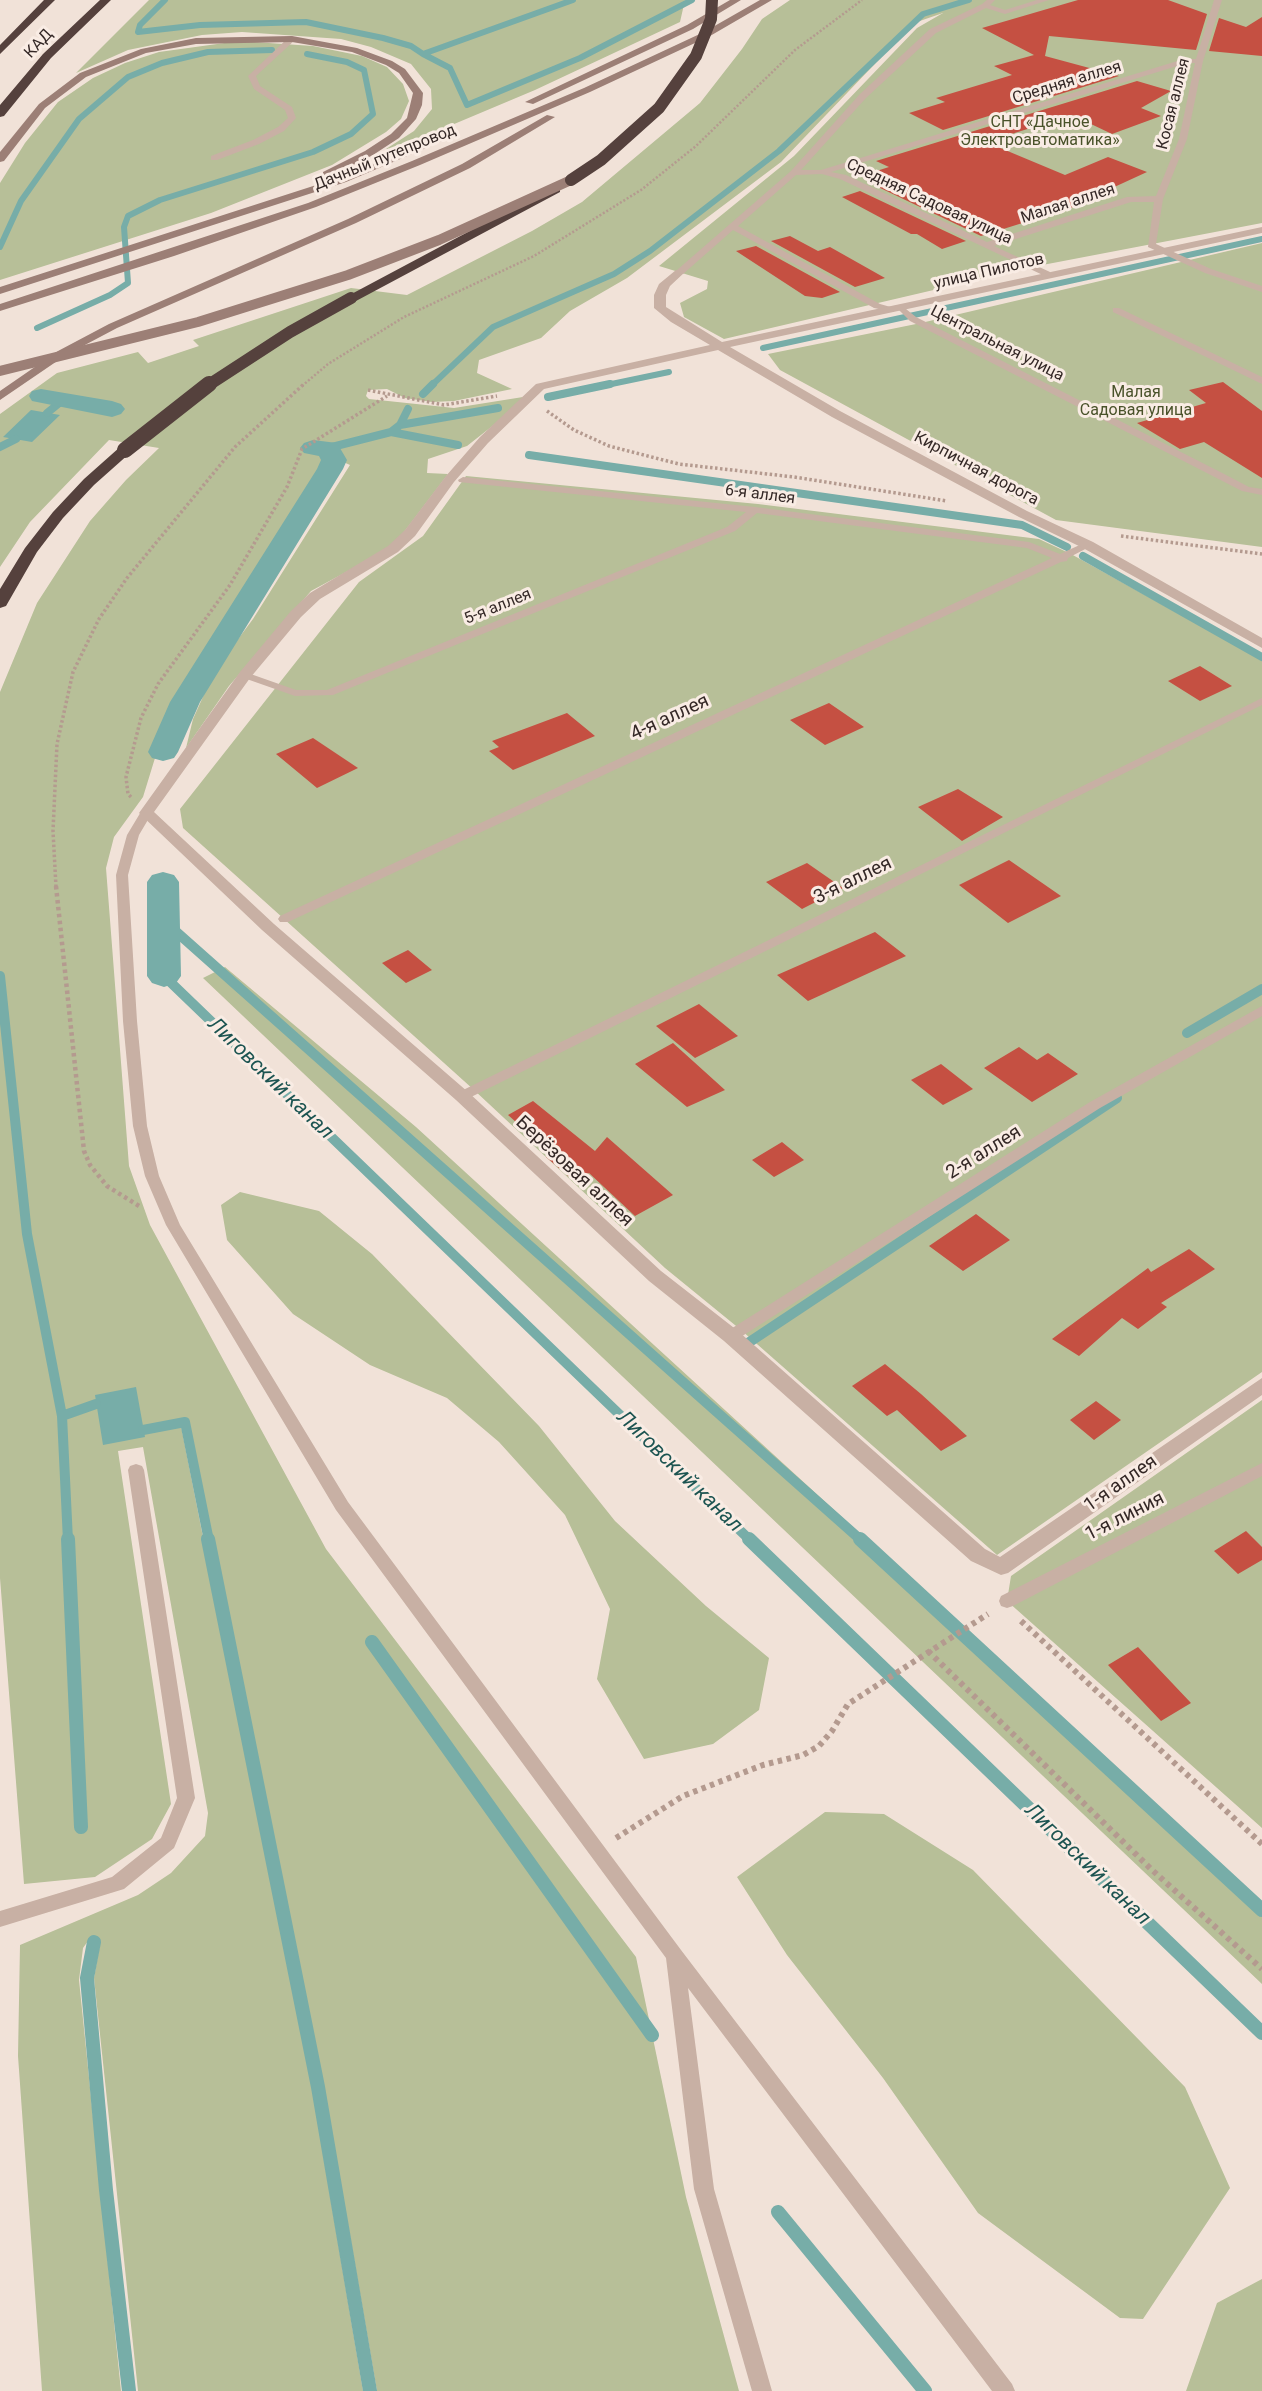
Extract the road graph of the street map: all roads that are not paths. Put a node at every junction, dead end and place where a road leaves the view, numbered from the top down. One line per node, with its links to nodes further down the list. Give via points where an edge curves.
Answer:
1 (50, 0): 10 (highway, КАД)
2 (106, 0): 13 (highway, КАД, via 47,56)
3 (712, 0): 18 (highway, bridge, via 708,29 696,56 659,108 601,160)
4 (736, 0): 20 (main road, Дачный путепровод, via 690,27 499,116 342,180)
5 (767, 0): 12 (main road, Дачный путепровод)
6 (1045, 0): 8 (lane, via 1005,12)
7 (1218, 0): 11 (lane, Косая аллея)
8 (988, 3): 17 (lane, via 933,31 863,96)
9 (292, 39): 14 (lane, via 252,76 257,87 289,109 292,118 281,129); 15 (main road, via 183,43 116,61 83,75 49,100); 20 (main road, via 354,50 389,63 412,82 418,93 417,105 395,136 369,153)
10 (0, 51)
11 (1199, 61): 16 (lane, Средняя аллея); 19 (lane, Косая аллея, via 1182,139)
12 (644, 63): 29 (main road, Дачный путепровод, via 312,205); 35 (main road, via 454,172 113,326 40,367)
13 (0, 113)
14 (214, 158)
15 (0, 159)
16 (822, 172): 17 (lane, Средняя Садовая улица); 23 (lane, Средняя Садовая улица, via 843,177)
17 (794, 173): 21 (lane)
18 (571, 180): 33 (main road, bridge, via 348,275 198,322); 41 (highway, bridge, via 252,354 186,400 89,482 58,515 30,551)
19 (1159, 199): 23 (lane, Малая аллея, via 1130,199); 24 (lane, Косая аллея, via 1152,245)
20 (252, 210): 28 (main road, Дачный путепровод)
21 (732, 226): 25 (lane); 31 (lane, Центральная улица, via 877,306)
22 (1262, 230): 24 (street, улица Пилотов)
23 (987, 244): 26 (lane, Средняя Садовая улица)
24 (1160, 251): 26 (street, улица Пилотов); 27 (lane)
25 (680, 272): 32 (street, Кирпичная дорога, via 665,284 660,308)
26 (1047, 274): 31 (street, улица Пилотов)
27 (1262, 289)
28 (0, 291)
29 (0, 308)
30 (1116, 310): 34 (lane)
31 (903, 313): 32 (street, улица Пилотов); 37 (lane, Центральная улица, via 1224,478)
32 (723, 347): 36 (street, улица Пилотов, via 540,386 484,440); 39 (street, Кирпичная дорога, via 848,420)
33 (0, 371)
34 (1262, 381)
35 (0, 396)
36 (456, 480): 38 (lane, 6-я аллея); 43 (street, via 393,549 315,596)
37 (1262, 492)
38 (755, 510): 40 (lane, 6-я аллея, via 1029,545); 43 (lane, 5-я аллея, via 731,529 329,693 295,693)
39 (1088, 545): 40 (lane, 4-я аллея); 42 (street, Кирпичная дорога)
40 (1063, 559): 46 (lane, 4-я аллея)
41 (0, 603)
42 (1262, 644)
43 (245, 675): 45 (street)
44 (1262, 701): 48 (lane, 3-я аллея)
45 (146, 813): 46 (street, Берёзовая аллея); 56 (lane, via 133,835 122,875 130,1021 140,1126 152,1176 173,1225 342,1506)
46 (276, 923): 48 (street, Берёзовая аллея)
47 (1262, 1010): 49 (lane, 2-я аллея, via 1095,1105)
48 (462, 1096): 49 (street, Берёзовая аллея, via 655,1276)
49 (731, 1336): 53 (street, Берёзовая аллея)
50 (1262, 1385): 53 (street, 1-я аллея, via 1001,1567)
51 (1262, 1469): 54 (lane, 1-я линия)
52 (136, 1470): 55 (lane, via 186,1798 168,1843 118,1883)
53 (978, 1555)
54 (1010, 1607)
55 (0, 1919)
56 (675, 1956): 57 (lane, via 704,2189); 58 (lane)
57 (762, 2391)
58 (1005, 2391)

